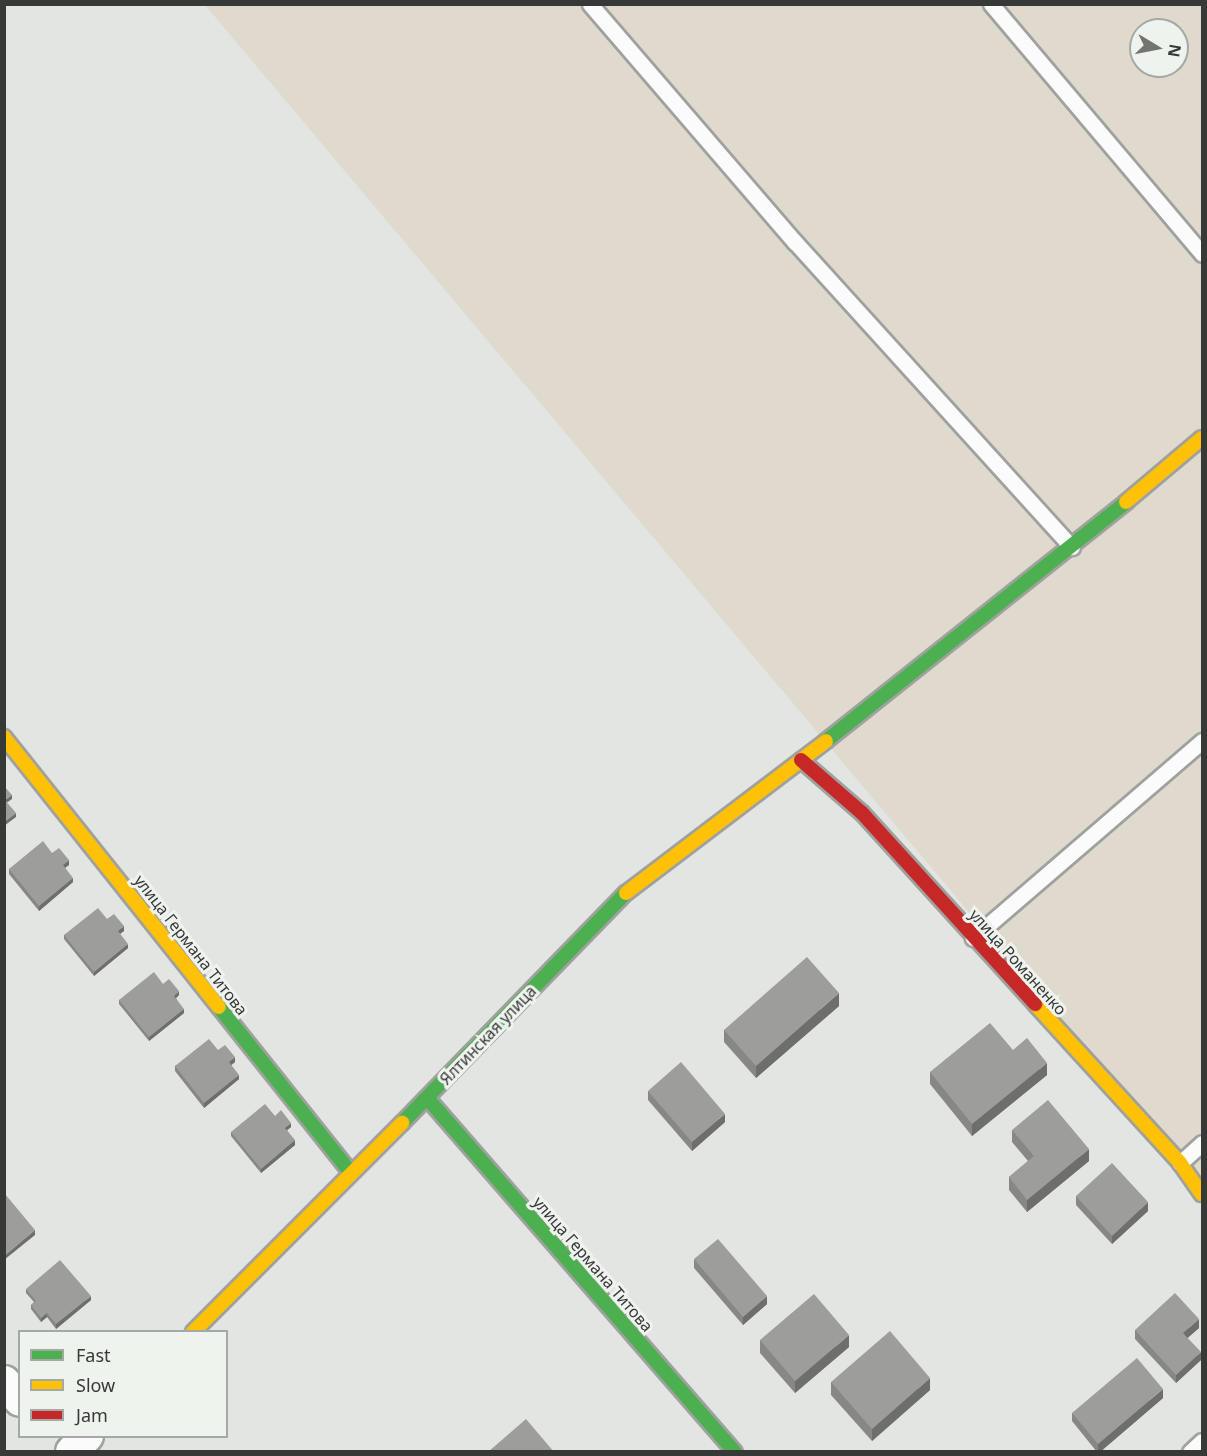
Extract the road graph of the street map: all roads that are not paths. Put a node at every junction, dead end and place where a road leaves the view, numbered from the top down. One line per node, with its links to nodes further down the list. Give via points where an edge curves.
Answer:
1 (590, 4): 5 (lane, via 795,242)
2 (991, 4): 3 (lane)
3 (1203, 254)
4 (1203, 438): 5 (street, Ялтинская улица)
5 (1072, 547): 8 (street, Ялтинская улица)
6 (4, 737): 13 (street, улица Германа Титова)
7 (1203, 741): 9 (lane)
8 (801, 760): 9 (street, улица Романенко, via 862,813); 10 (street, Ялтинская улица, via 623,895)
9 (973, 938): 12 (street, улица Романенко)
10 (427, 1098): 13 (street, Ялтинская улица); 23 (street, улица Германа Титова)
11 (1203, 1143): 12 (lane)
12 (1179, 1163): 14 (street, улица Романенко)
13 (351, 1173): 15 (street, Ялтинская улица)
14 (1203, 1194)
15 (195, 1330)
16 (4, 1383): 17 (street)
17 (18, 1398)
18 (52, 1438): 21 (street)
19 (86, 1438): 22 (street)
20 (1203, 1441): 24 (lane)
21 (63, 1452)
22 (72, 1452)
23 (735, 1452)
24 (1190, 1452)

